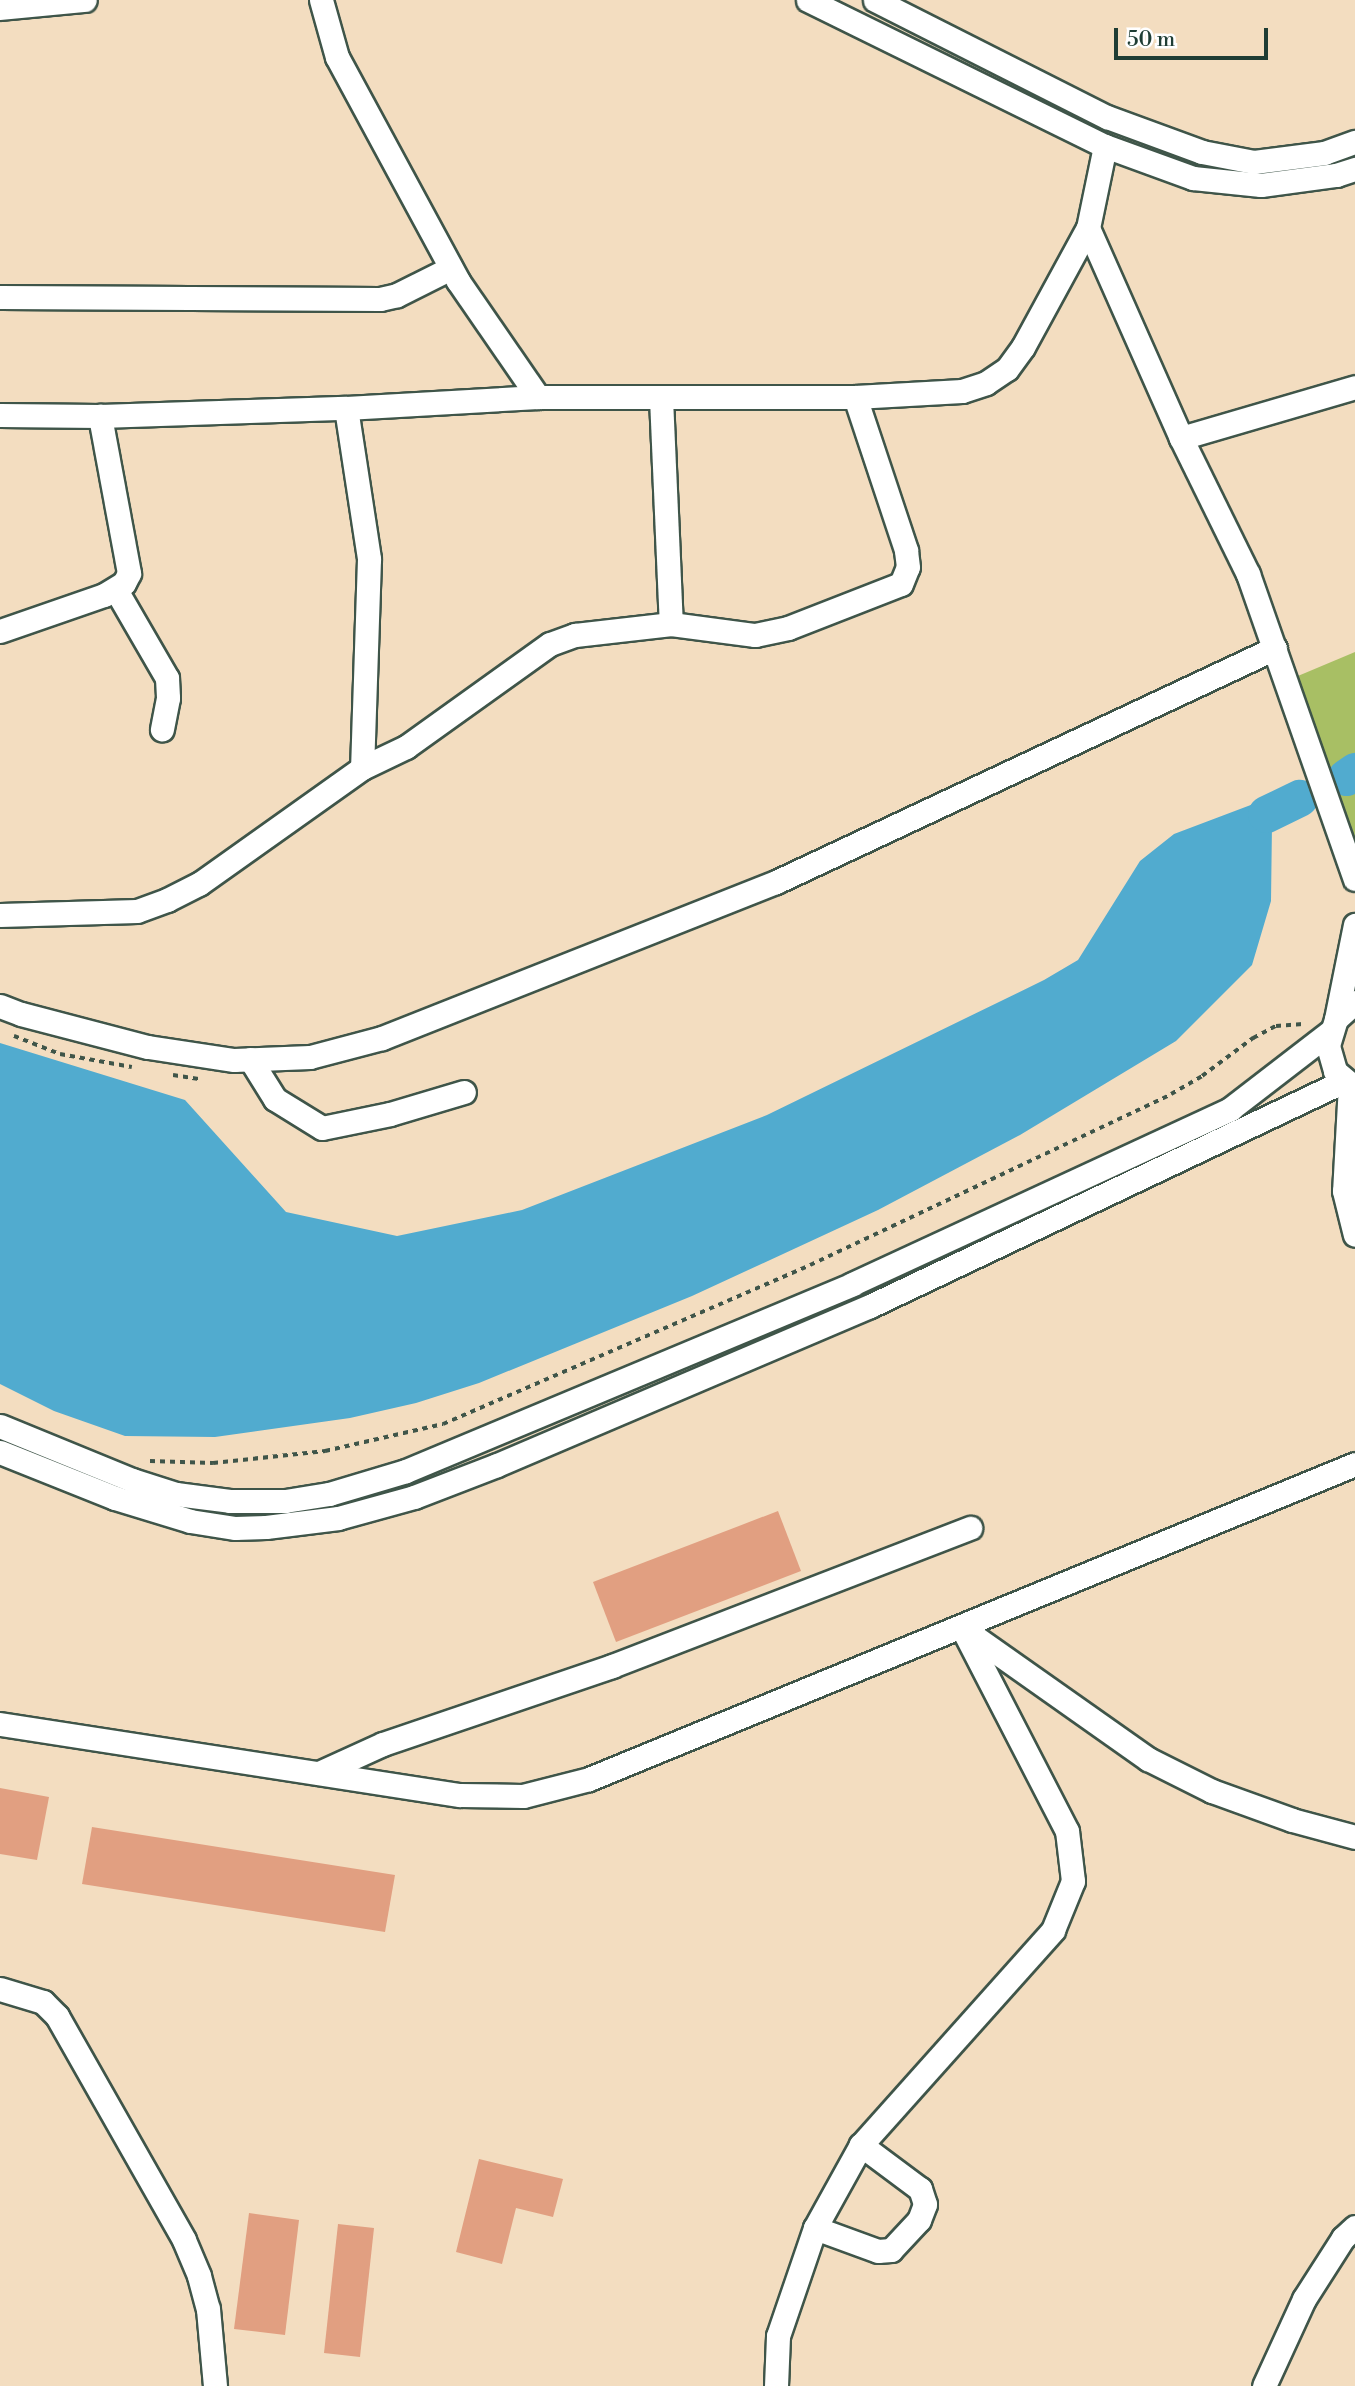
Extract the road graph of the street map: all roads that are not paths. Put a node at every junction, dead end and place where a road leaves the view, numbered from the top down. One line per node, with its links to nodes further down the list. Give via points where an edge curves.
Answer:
1 (85, 0): 5 (street)
2 (321, 0): 10 (street, via 337,57)
3 (808, 0): 7 (street)
4 (874, 0): 6 (street, via 1107,117 1202,152 1254,162 1324,153)
5 (0, 8)
6 (1355, 142)
7 (1105, 146): 8 (street, via 1193,178 1261,185); 9 (street)
8 (1355, 169)
9 (1088, 228): 14 (street, via 1007,369 962,391); 19 (street)
10 (451, 268): 11 (street, via 380,299); 13 (street)
11 (0, 298)
12 (1355, 387): 19 (street)
13 (538, 397): 15 (street); 16 (street)
14 (856, 397): 15 (street); 21 (street, via 906,550 908,567 901,584 788,628 755,635)
15 (661, 398): 21 (street)
16 (346, 408): 18 (street); 25 (street, via 369,559)
17 (0, 415): 18 (street)
18 (100, 416): 20 (street, via 129,573)
19 (1181, 438): 23 (street, via 1248,575)
20 (116, 590): 22 (street); 24 (street, via 167,678)
21 (671, 624): 25 (street, via 575,635 550,644 406,747)
22 (0, 631)
23 (1275, 648): 26 (street); 32 (street, via 776,882 489,998 382,1038 310,1057)
24 (162, 729)
25 (362, 768): 27 (street, via 199,884 167,900 137,911)
26 (1355, 879)
27 (0, 915)
28 (1355, 925): 31 (street)
29 (1355, 1002): 31 (street)
30 (0, 1006): 32 (street, via 148,1047)
31 (1333, 1026): 33 (street, via 1330,1059); 37 (street, via 1230,1109 852,1284 393,1475 285,1501 203,1498 132,1480)
32 (250, 1059): 34 (street, via 275,1099 322,1128)
33 (1350, 1085): 35 (street); 38 (street, via 870,1306 414,1497 338,1518 235,1528 190,1521 115,1499)
34 (464, 1092)
35 (1350, 1180): 36 (street)
36 (1355, 1236)
37 (0, 1426)
38 (0, 1452)
39 (1355, 1464): 41 (street)
40 (970, 1528): 43 (street, via 612,1666 383,1744)
41 (962, 1628): 43 (street, via 589,1779 523,1796 460,1795); 44 (street, via 1148,1759 1212,1791); 46 (street, via 1067,1831 1073,1881 1053,1930)
42 (0, 1724): 43 (street)
43 (318, 1773)
44 (1355, 1837)
45 (0, 1989): 49 (street, via 43,2002 57,2016 184,2240 208,2309)
46 (862, 2145): 48 (street); 48 (street, via 920,2189 925,2204 919,2220 891,2250 878,2251)
47 (1355, 2227): 51 (street, via 1304,2299)
48 (815, 2228): 50 (street, via 778,2336)
49 (215, 2386)
50 (776, 2386)
51 (1264, 2386)

